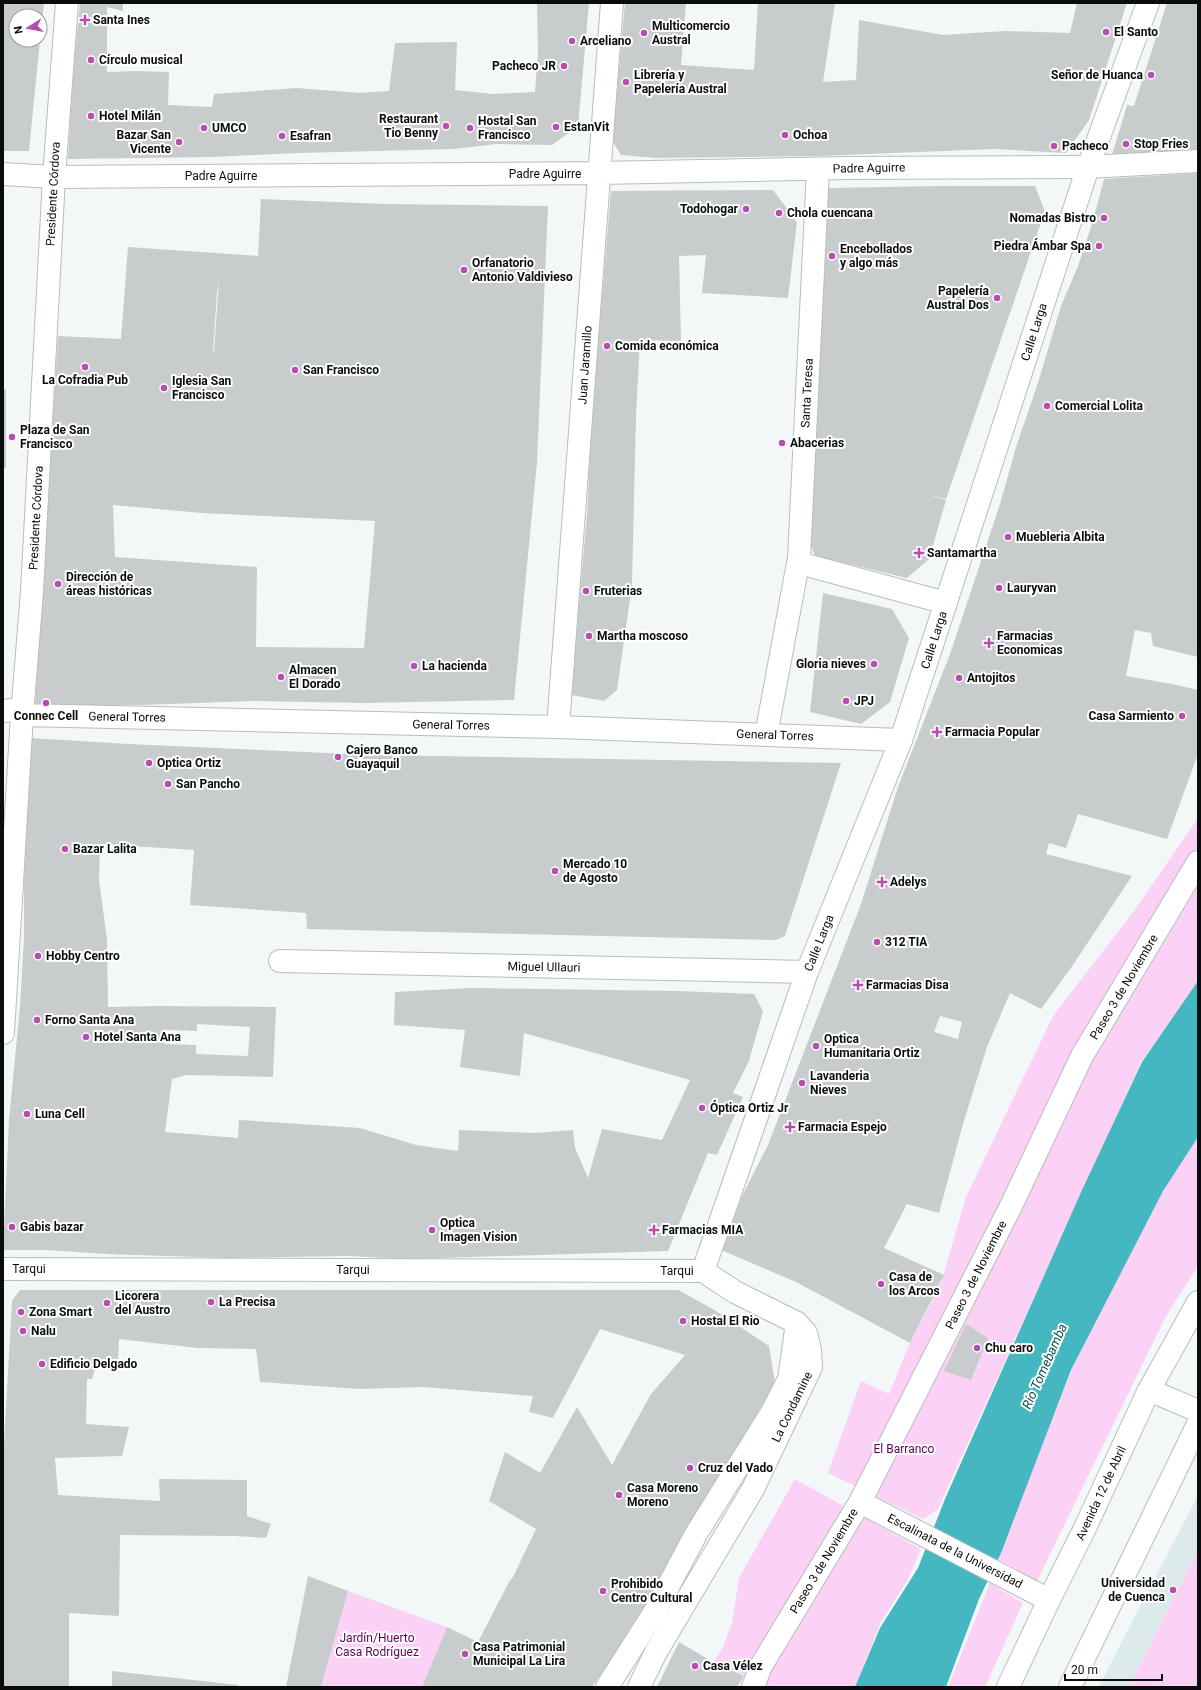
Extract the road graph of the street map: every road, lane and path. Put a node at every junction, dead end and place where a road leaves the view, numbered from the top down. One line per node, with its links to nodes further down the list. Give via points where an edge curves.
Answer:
1 (67, 3): 9 (street, Presidente Córdova)
2 (612, 3): 8 (street, Juan Jaramillo)
3 (1148, 3): 5 (street, Calle Larga)
4 (1198, 161): 5 (street, Padre Aguirre)
5 (1088, 167): 6 (street, Padre Aguirre); 11 (street, Calle Larga)
6 (818, 169): 8 (street, Padre Aguirre); 10 (street, Santa Teresa)
7 (3, 174): 9 (street, Padre Aguirre)
8 (599, 174): 9 (street, Padre Aguirre); 13 (street, Juan Jaramillo)
9 (54, 177): 12 (street, Presidente Córdova, via 32,592)
10 (799, 558): 11 (street, via 803,564); 14 (street, Santa Teresa)
11 (946, 603): 15 (street, Calle Larga)
12 (13, 713): 13 (street, General Torres); 19 (street, Presidente Córdova)
13 (558, 727): 14 (street, General Torres)
14 (766, 735): 15 (street, General Torres)
15 (901, 740): 18 (street, Calle Larga)
16 (1198, 862): 27 (street, Paseo 3 de Noviembre, via 1082,1056 1011,1206)
17 (280, 961): 18 (street, Miguel Ullauri)
18 (807, 972): 21 (street, Calle Larga)
19 (3, 1033)
20 (3, 1269): 21 (street, Tarqui)
21 (703, 1271): 23 (street, via 735,1292)
22 (1198, 1302): 24 (street, Avenida 12 de Abril)
23 (797, 1323): 30 (street, via 789,1379 772,1412 696,1534 654,1613); 31 (street, La Condamine, via 806,1333 811,1367 753,1488 656,1652)
24 (1149, 1390): 25 (street); 28 (street, Avenida 12 de Abril)
25 (1198, 1411)
26 (1198, 1424): 33 (street)
27 (860, 1502): 28 (street, Escalinata de la Universidad); 32 (street, Paseo 3 de Noviembre, via 761,1666)
28 (1049, 1600): 29 (street, Avenida 12 de Abril)
29 (1014, 1682)
30 (607, 1687)
31 (639, 1687)
32 (753, 1687)
33 (1070, 1687)

